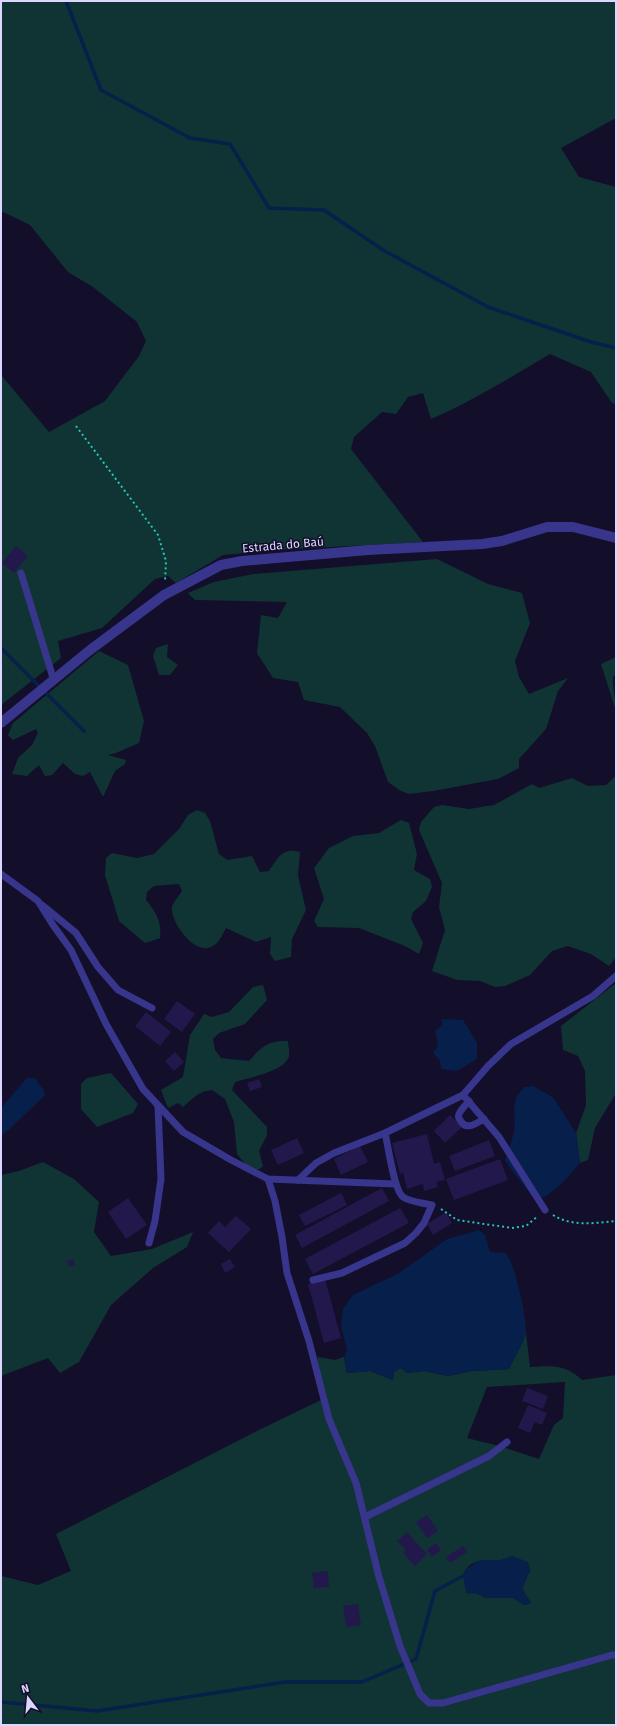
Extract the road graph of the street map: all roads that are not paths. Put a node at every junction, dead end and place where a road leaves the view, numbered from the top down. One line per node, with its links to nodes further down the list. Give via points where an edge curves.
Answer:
1 (616, 538): 3 (street, Estrada do Baú, via 573,527 547,527 502,541 482,544 368,550 221,565 164,595 90,650)
2 (21, 573): 3 (lane)
3 (54, 681): 4 (street, Estrada do Baú)
4 (1, 723)
5 (1, 874): 6 (lane)
6 (38, 901): 8 (lane, via 76,933 98,967 118,990); 11 (lane, via 71,950 106,1024 143,1089)
7 (616, 976): 9 (lane, via 593,996 512,1044 488,1066)
8 (152, 1008)
9 (463, 1095): 10 (lane); 13 (lane)
10 (469, 1101): 12 (lane); 12 (lane, via 458,1117 464,1126)
11 (158, 1106): 14 (lane, via 183,1132); 18 (lane, via 162,1179)
12 (484, 1119): 17 (lane, via 499,1137)
13 (385, 1133): 15 (lane, via 334,1153 316,1163); 16 (lane)
14 (268, 1180): 15 (lane); 21 (lane, via 275,1201 287,1273 309,1341 329,1419 356,1483)
15 (298, 1180): 16 (lane)
16 (395, 1184): 19 (lane, via 403,1198 432,1205 416,1234 405,1243 342,1273)
17 (545, 1210)
18 (149, 1243)
19 (313, 1280)
20 (506, 1442): 21 (lane, via 489,1456)
21 (365, 1517): 22 (lane, via 379,1577 400,1646 420,1694 430,1703 443,1703)
22 (616, 1655)

